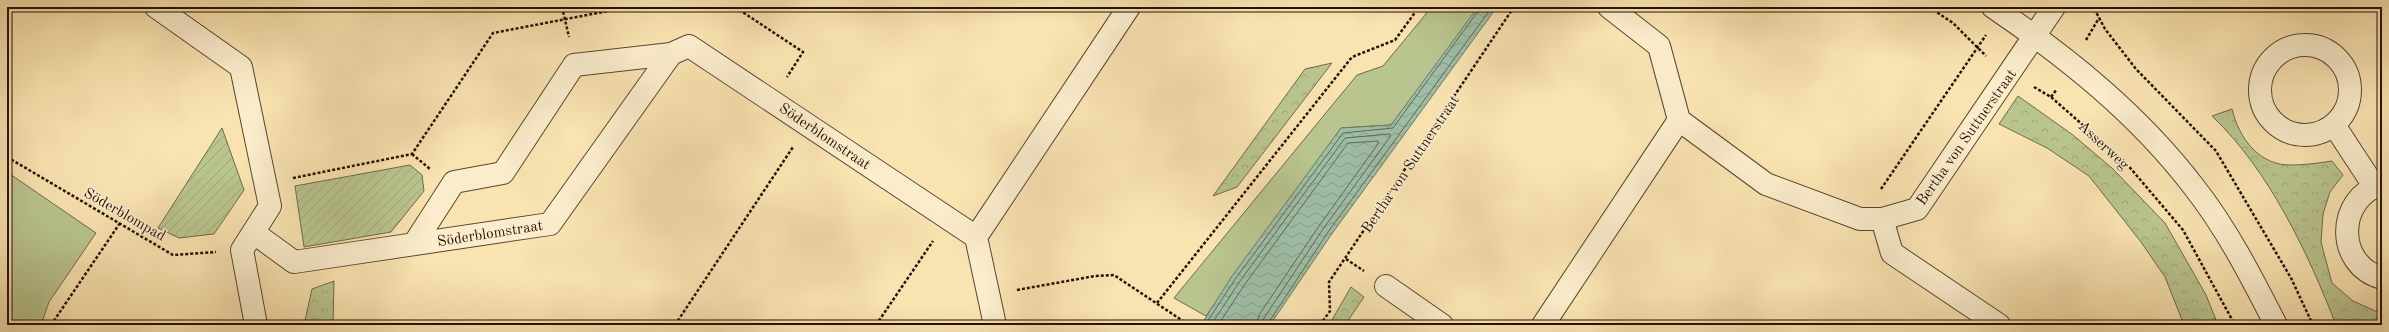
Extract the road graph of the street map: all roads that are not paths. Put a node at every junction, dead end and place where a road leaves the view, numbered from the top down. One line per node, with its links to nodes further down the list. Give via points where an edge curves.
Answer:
1 (156, 7): 13 (street, via 241,66 270,206)
2 (1130, 7): 12 (street)
3 (1609, 7): 8 (street, via 1659,46)
4 (2054, 7): 6 (street, Bertha von Suttnerstraat)
5 (1997, 10): 6 (street)
6 (2035, 36): 11 (street, Bertha von Suttnerstraat, via 1917,209); 22 (street, via 2111,97 2194,187 2243,261)
7 (671, 54): 12 (street, Söderblomstraat, via 688,46); 14 (street, Söderblomstraat, via 550,224); 14 (street, Söderblomstraat, via 574,65 503,173 454,182)
8 (1679, 120): 11 (street, Bertha von Suttnerstraat, via 1766,184 1860,219); 20 (street)
9 (2334, 125): 9 (street, via 2344,114 2350,100 2350,85 2346,71 2338,59 2326,50 2312,46 2296,46 2283,51 2271,61 2263,74 2260,88 2262,103 2274,122 2292,134 2307,136 2321,133); 10 (street)
10 (2378, 185): 15 (street, via 2361,195 2352,208 2346,223 2346,238 2351,254 2361,266 2374,276)
11 (1882, 218): 21 (street, via 1892,253)
12 (976, 237): 18 (street)
13 (248, 241): 14 (street, Söderblomstraat, via 294,262); 17 (street)
14 (414, 244)
15 (2382, 278)
16 (1386, 286): 19 (street)
17 (256, 325)
18 (995, 325)
19 (1442, 325)
20 (1543, 325)
21 (1999, 325)
22 (2276, 325)

